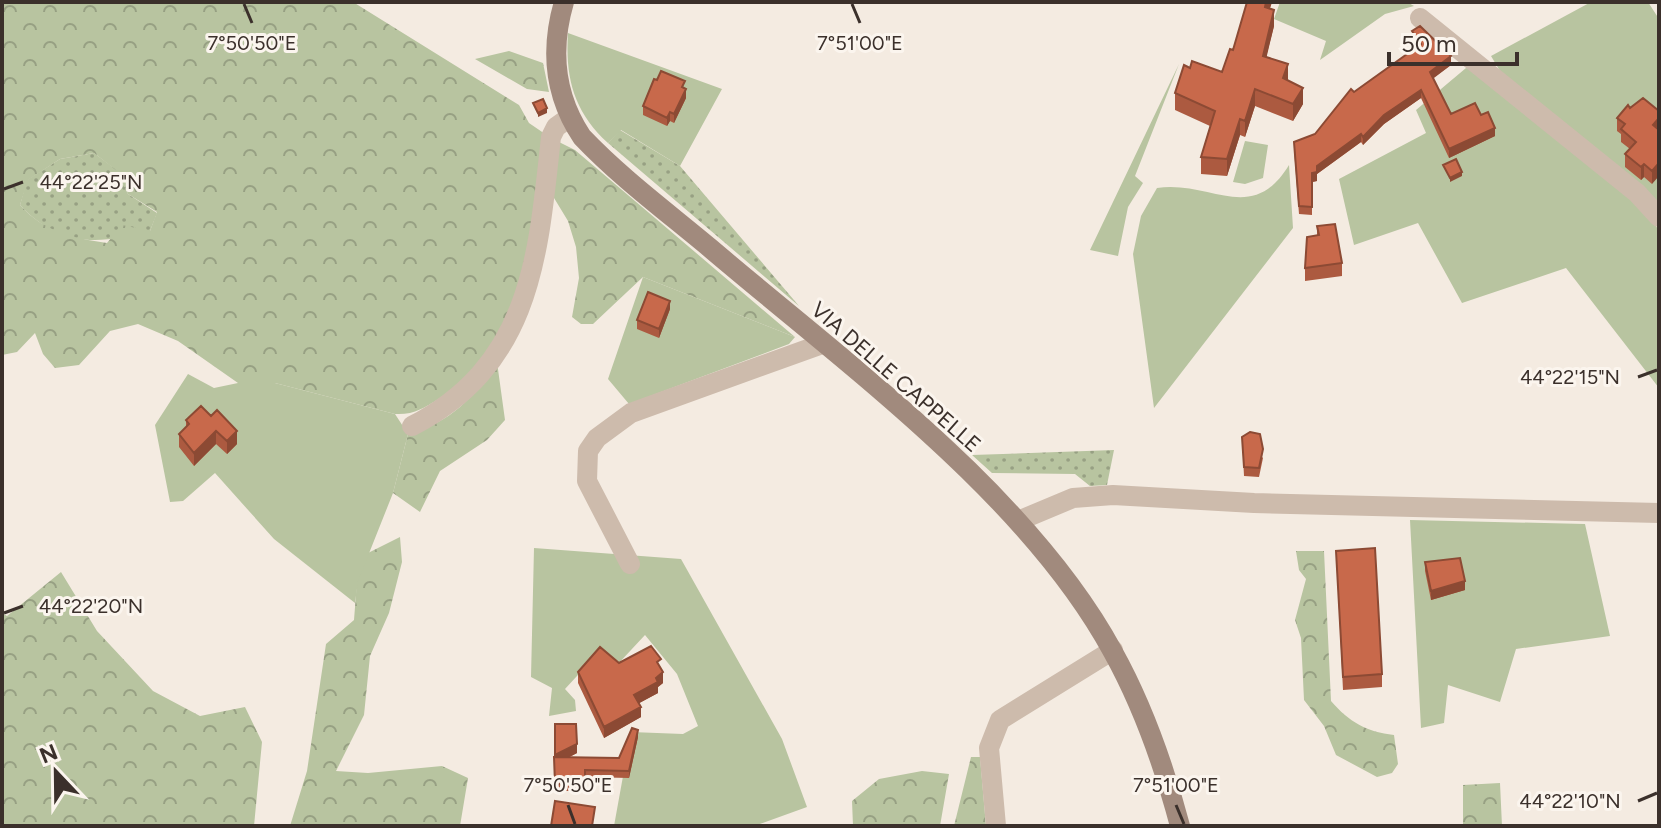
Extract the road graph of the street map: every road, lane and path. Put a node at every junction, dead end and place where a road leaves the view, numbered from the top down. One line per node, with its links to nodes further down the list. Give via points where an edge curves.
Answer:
1 (564, 2): 3 (main road, VIA DELLE CAPPELLE, via 555,62)
2 (1420, 18): 4 (street, via 1637,193)
3 (570, 117): 5 (main road, VIA DELLE CAPPELLE, via 593,148); 6 (street, via 551,137 540,241 520,310 480,374 458,398)
4 (1659, 217)
5 (822, 344): 8 (main road, VIA DELLE CAPPELLE); 9 (street, via 631,413 597,438 588,451 587,481)
6 (412, 426)
7 (1659, 513): 8 (street, via 1113,495 1073,498)
8 (1018, 521): 10 (main road, VIA DELLE CAPPELLE, via 1075,591)
9 (630, 564)
10 (1113, 650): 11 (street, via 1000,720 989,748); 12 (main road, VIA DELLE CAPPELLE, via 1141,710)
11 (996, 826)
12 (1180, 826)

